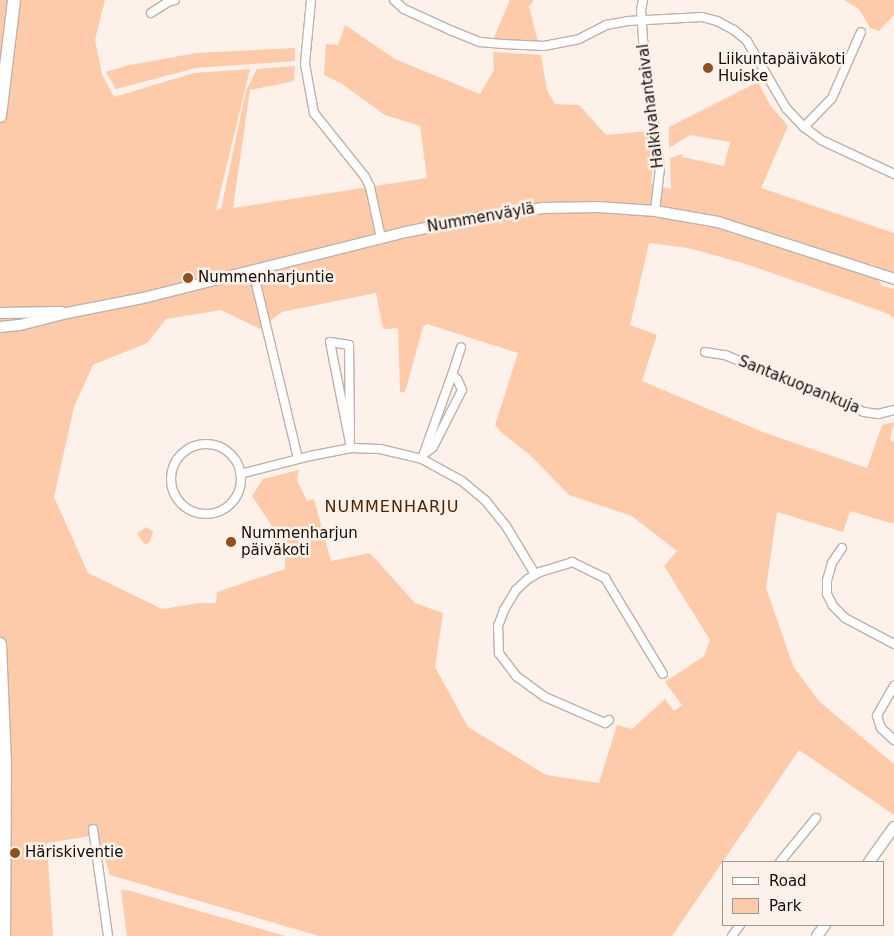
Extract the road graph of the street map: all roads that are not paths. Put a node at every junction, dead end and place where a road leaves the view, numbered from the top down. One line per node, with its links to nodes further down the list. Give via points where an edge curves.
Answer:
1 (14, 0): 9 (main road)
2 (175, 0): 6 (street)
3 (311, 0): 13 (street, via 305,64 314,113 365,177)
4 (394, 0): 7 (street, via 404,9 450,30 480,42 503,44 544,46 587,37 613,23)
5 (643, 0): 7 (street, Halkivahantaival)
6 (151, 13)
7 (642, 20): 10 (street, via 702,17 734,30 747,42 786,108); 12 (street, Halkivahantaival, via 660,168)
8 (861, 32): 10 (street, via 832,98)
9 (0, 116)
10 (804, 127): 11 (street, via 821,140)
11 (894, 174)
12 (655, 211): 13 (street, Nummenväylä, via 598,206 543,208); 15 (street, Nummenväylä, via 718,222)
13 (381, 238): 14 (street, Nummenväylä)
14 (253, 271): 16 (street, Nummenväylä, via 143,298); 26 (street)
15 (894, 279)
16 (67, 312): 17 (street, Nummenväylä); 18 (street, Nummenväylä)
17 (0, 313)
18 (0, 327)
19 (461, 347): 21 (street)
20 (705, 352): 22 (street, Santakuopankuja, via 725,355 864,412 878,414)
21 (452, 375): 25 (street); 25 (street, via 462,390 433,447)
22 (894, 410)
23 (350, 438): 23 (street, via 350,346 330,342 339,392); 24 (street)
24 (351, 448): 25 (street, via 380,449); 26 (street)
25 (423, 457): 29 (street, via 462,481 485,500 506,526)
26 (298, 458): 27 (street)
27 (240, 474): 27 (street, via 236,462 226,451 214,445 201,444 181,454 173,466 171,481 174,494 182,505 196,513 212,513 224,509 234,500 240,487)
28 (842, 548): 31 (street, via 832,563 827,580 827,594 833,606 845,618)
29 (535, 574): 32 (street, via 572,562 605,578); 34 (street, via 516,590 504,610 498,626 499,653 517,678 545,697 605,722)
30 (0, 644): 36 (main road)
31 (894, 644)
32 (663, 674)
33 (894, 686): 35 (street, via 877,716 881,728)
34 (609, 720)
35 (894, 740)
36 (2, 774): 42 (main road)
37 (816, 818): 40 (street)
38 (894, 827): 41 (street)
39 (93, 829): 43 (street)
40 (781, 861)
41 (870, 861)
42 (4, 936)
43 (108, 936)

